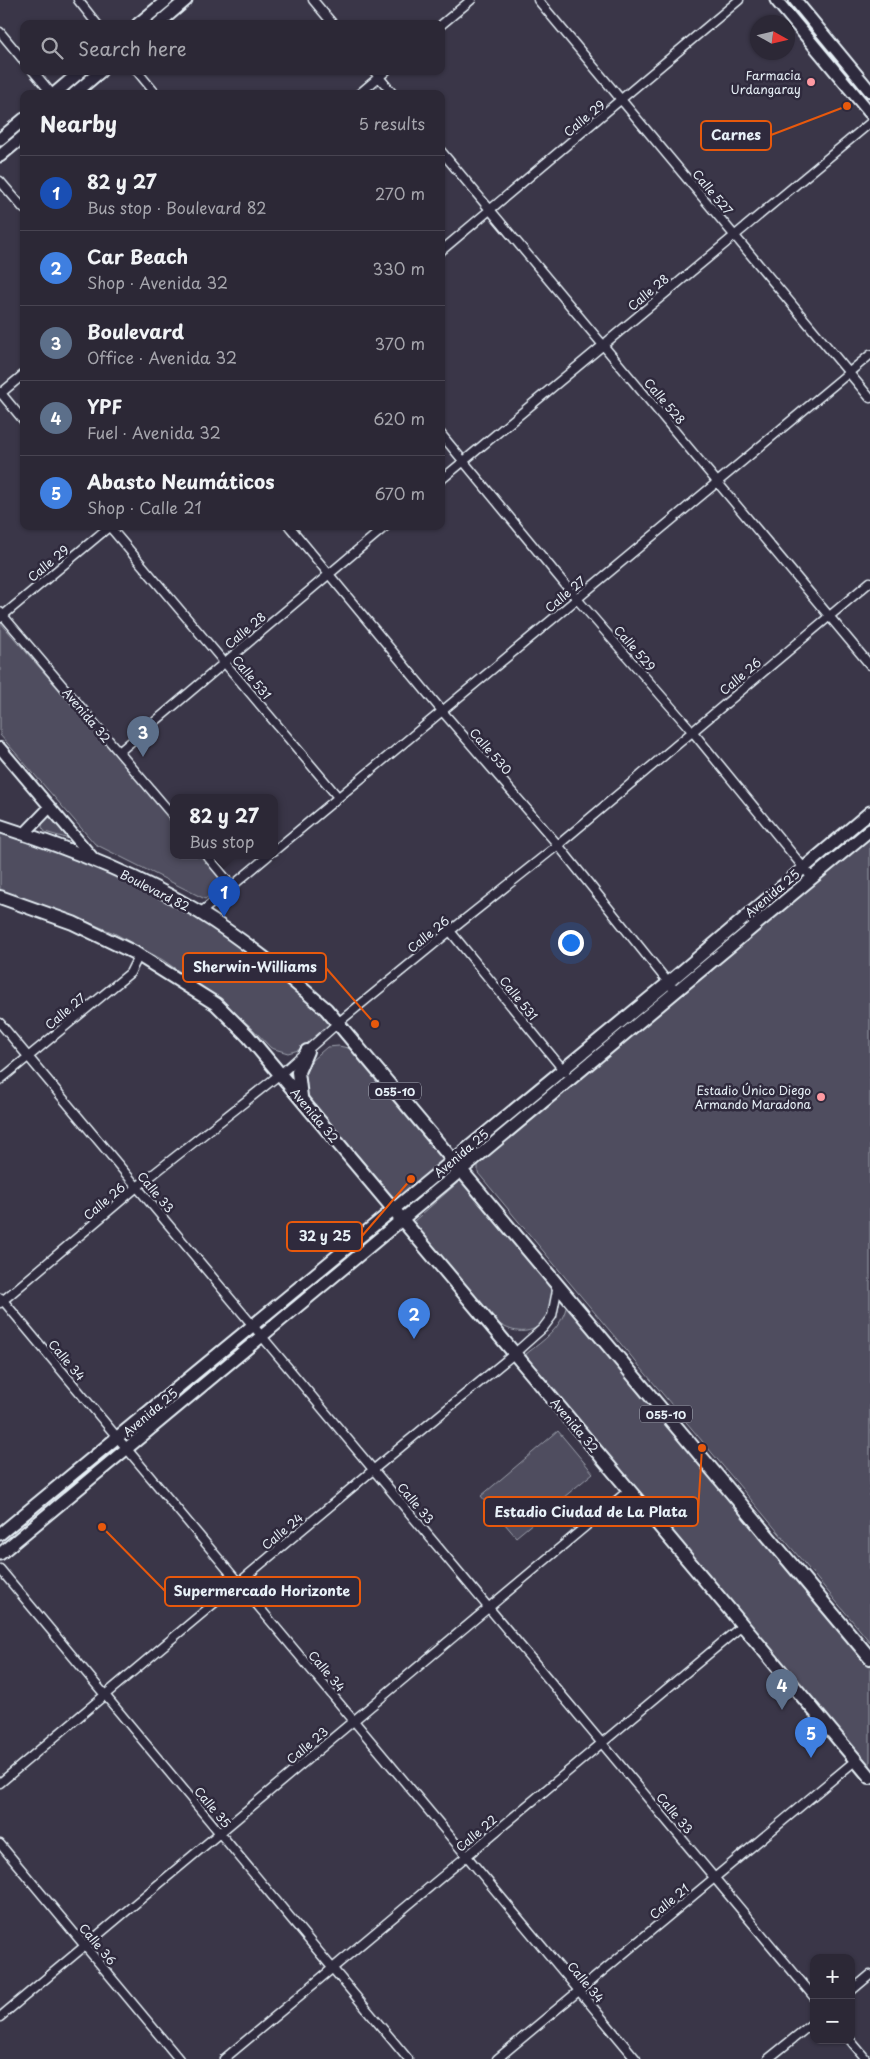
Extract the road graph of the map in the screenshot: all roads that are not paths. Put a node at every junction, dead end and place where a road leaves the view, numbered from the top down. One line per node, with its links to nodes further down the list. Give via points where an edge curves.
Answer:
1 (78, 0): 10 (street)
2 (167, 0): 11 (main road)
3 (186, 0): 12 (main road)
4 (313, 0): 13 (street)
5 (471, 0): 14 (street)
6 (538, 0): 30 (street, Calle 527)
7 (739, 0): 30 (street, Calle 29)
8 (776, 0): 31 (main road)
9 (795, 0): 29 (main road)
10 (94, 20)
11 (143, 20)
12 (163, 20)
13 (330, 20)
14 (445, 22)
15 (0, 32): 16 (street)
16 (20, 56)
17 (36, 75): 23 (street)
18 (76, 75): 24 (main road)
19 (96, 75): 25 (main road)
20 (140, 75): 26 (street)
21 (375, 75): 27 (street)
22 (377, 75): 28 (street)
23 (50, 90)
24 (58, 90)
25 (79, 90)
26 (153, 90)
27 (362, 90)
28 (390, 90)
29 (870, 91)
30 (621, 101): 40 (street, Calle 29); 41 (street, Calle 527)
31 (870, 113)
32 (20, 122): 34 (main road)
33 (870, 123): 41 (street, Calle 28)
34 (0, 139)
35 (20, 139): 36 (main road)
36 (0, 156)
37 (445, 157): 40 (street, Calle 528)
38 (0, 181): 39 (street)
39 (20, 204)
40 (490, 210): 42 (street, Calle 29); 43 (street, Calle 528)
41 (735, 236): 43 (street, Calle 28); 45 (street, Calle 527)
42 (445, 248)
43 (603, 345): 51 (street, Calle 28); 53 (street, Calle 528)
44 (870, 355): 45 (street, Calle 27)
45 (848, 373): 48 (street, Calle 527); 53 (street, Calle 27)
46 (20, 377): 47 (street)
47 (0, 393): 49 (street)
48 (870, 398)
49 (20, 416)
50 (445, 439): 51 (street, Calle 529)
51 (464, 461): 52 (street, Calle 28); 60 (street, Calle 529)
52 (445, 477)
53 (718, 482): 60 (street, Calle 27); 62 (street, Calle 528)
54 (104, 530): 61 (street, Calle 29)
55 (112, 530): 63 (street, Calle 531)
56 (292, 530): 58 (street, Calle 530)
57 (381, 530): 58 (street, Calle 28)
58 (330, 574): 63 (street, Calle 28); 65 (street, Calle 530)
59 (870, 582): 62 (street, Calle 26)
60 (577, 598): 65 (street, Calle 27); 66 (street, Calle 529)
61 (1, 615): 68 (street, Avenida 32)
62 (829, 617): 64 (street, Calle 528); 66 (street, Calle 26)
63 (226, 662): 68 (street, Calle 28); 69 (street, Calle 531)
64 (870, 665)
65 (442, 711): 69 (street, Calle 27); 76 (street, Calle 530)
66 (692, 731): 76 (street, Calle 26); 81 (street, Calle 529)
67 (0, 748): 70 (street)
68 (119, 752): 71 (street, Avenida 32)
69 (338, 797): 77 (street, Calle 27)
70 (50, 807): 75 (street); 78 (street)
71 (170, 812)
72 (870, 812): 81 (main road, Avenida 25)
73 (0, 826): 75 (highway, Boulevard 82 / 055-10)
74 (870, 830): 82 (main road, Avenida 25)
75 (24, 834): 78 (highway, Boulevard 82 / 055-10)
76 (558, 845): 86 (street, Calle 26); 88 (street, Calle 530)
77 (278, 848)
78 (93, 858): 85 (highway, Boulevard 82 / 055-10)
79 (210, 859): 83 (street)
80 (264, 859): 83 (street)
81 (804, 867): 82 (street, Calle 529); 88 (main road, Avenida 25)
82 (812, 878): 88 (main road, Avenida 25)
83 (232, 886): 85 (street)
84 (0, 897): 87 (highway, via 73,923)
85 (200, 913): 89 (highway, Boulevard 82 / 055-10, via 292,979)
86 (450, 931): 89 (street, Calle 26); 93 (street, Calle 531)
87 (139, 955): 92 (street, Calle 27, via 130,972); 94 (highway, via 216,1004)
88 (672, 986): 93 (main road, Avenida 25); 96 (main road, Avenida 25)
89 (339, 1022): 91 (street, Calle 26); 98 (highway, 055-10)
90 (0, 1023): 92 (street, Calle 33)
91 (307, 1051): 94 (street, Calle 26); 97 (highway, via 298,1072)
92 (28, 1057): 95 (street, Calle 27); 100 (street, Calle 33)
93 (563, 1070): 96 (street, Calle 531); 98 (main road, Avenida 25)
94 (281, 1074): 97 (highway, Avenida 32); 100 (street, Calle 26)
95 (0, 1080)
96 (570, 1080): 99 (main road, Avenida 25)
97 (301, 1097): 101 (highway, Avenida 32)
98 (452, 1160): 99 (highway, 055-10); 101 (main road, Avenida 25)
99 (461, 1171): 102 (main road, Avenida 25); 103 (highway, 055-10)
100 (138, 1187): 104 (street, Calle 26); 105 (street, Calle 33)
101 (393, 1209): 102 (highway, Avenida 32); 105 (main road, Avenida 25)
102 (403, 1221): 106 (main road, Avenida 25); 107 (highway, Avenida 32)
103 (558, 1284): 107 (street, Calle 24, via 552,1316); 118 (highway, 055-10)
104 (1, 1300): 108 (street, Calle 34)
105 (252, 1325): 106 (street, Calle 33); 108 (main road, Avenida 25)
106 (262, 1337): 109 (main road, Avenida 25); 110 (street, Calle 33)
107 (515, 1353): 110 (street, Calle 24); 111 (highway, Avenida 32)
108 (117, 1437): 109 (street, Calle 34); 112 (main road, Avenida 25)
109 (127, 1449): 113 (main road, Avenida 25); 115 (street, Calle 34)
110 (373, 1470): 115 (street, Calle 24); 116 (street, Calle 33)
111 (629, 1490): 116 (street, Calle 23); 117 (highway, Avenida 32)
112 (0, 1534)
113 (0, 1554)
114 (0, 1569): 119 (street, Calle 35)
115 (239, 1583): 119 (street, Calle 24); 120 (street, Calle 34)
116 (489, 1608): 120 (street, Calle 23); 121 (street, Calle 33)
117 (743, 1625): 121 (street, Calle 22); 122 (highway, Avenida 32)
118 (870, 1658)
119 (105, 1695): 124 (street, Calle 24); 125 (street, Calle 35)
120 (354, 1720): 125 (street, Calle 23); 127 (street, Calle 34)
121 (602, 1743): 127 (street, Calle 22); 128 (street, Calle 33)
122 (856, 1760): 123 (highway, Avenida 32); 128 (street, Calle 21)
123 (870, 1777)
124 (0, 1783)
125 (220, 1833): 129 (street, Calle 23); 130 (street, Calle 35)
126 (0, 1844): 129 (street, Calle 36)
127 (467, 1856): 130 (street, Calle 22); 133 (street, Calle 34)
128 (714, 1878): 133 (street, Calle 21); 134 (street, Calle 33)
129 (85, 1946): 135 (street, Calle 23); 138 (street, Calle 36)
130 (333, 1968): 139 (street, Calle 22); 140 (street, Calle 35)
131 (870, 1975): 132 (street)
132 (855, 1988)
133 (579, 1991): 141 (street, Calle 21); 142 (street, Calle 34)
134 (810, 1992)
135 (0, 2017)
136 (810, 2025): 143 (street)
137 (853, 2044): 144 (street)
138 (179, 2059)
139 (224, 2059)
140 (408, 2059)
141 (497, 2059)
142 (636, 2059)
143 (768, 2059)
144 (866, 2059)

